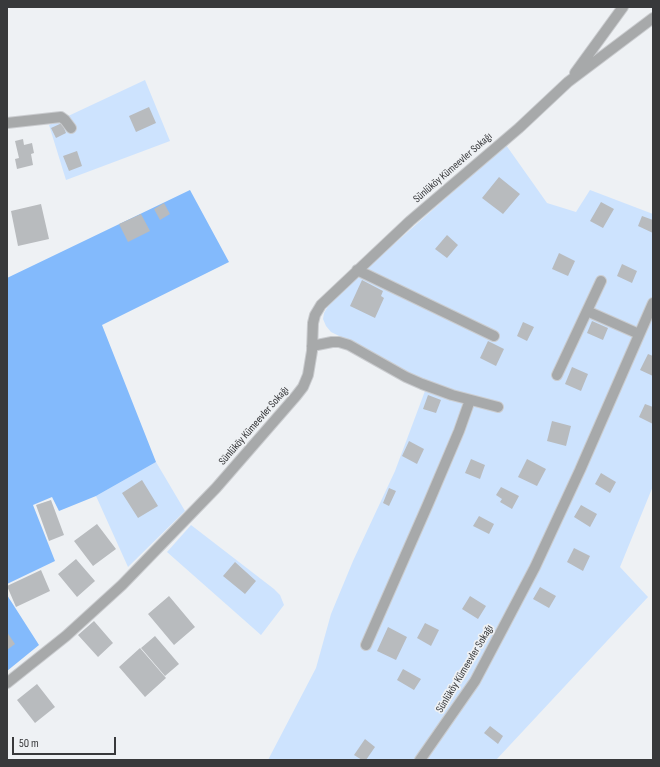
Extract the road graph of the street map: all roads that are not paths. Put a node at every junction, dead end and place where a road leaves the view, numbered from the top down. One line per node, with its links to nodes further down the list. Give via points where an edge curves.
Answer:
1 (623, 7): 3 (street, Sünlüköy Kümeevler Sokağı)
2 (653, 18): 3 (street, Sünlüköy Kümeevler Sokağı)
3 (568, 82): 6 (street, Sünlüköy Kümeevler Sokağı)
4 (7, 123): 5 (street, via 61,117)
5 (70, 128)
6 (357, 270): 11 (street); 12 (street, Sünlüköy Kümeevler Sokağı, via 321,305 315,315 312,323)
7 (601, 281): 9 (street)
8 (653, 303): 10 (street, Sünlüköy Kümeevler Sokağı)
9 (587, 311): 10 (street); 13 (street)
10 (639, 334): 18 (street, Sünlüköy Kümeevler Sokağı, via 580,470 489,657)
11 (494, 336)
12 (312, 346): 14 (street, via 332,342 349,345 417,382); 17 (street, Sünlüköy Kümeevler Sokağı, via 311,363 303,387 216,488 122,585 66,636)
13 (557, 375)
14 (470, 400): 15 (street); 16 (street, via 431,497)
15 (498, 407)
16 (366, 645)
17 (7, 683)
18 (420, 760)

